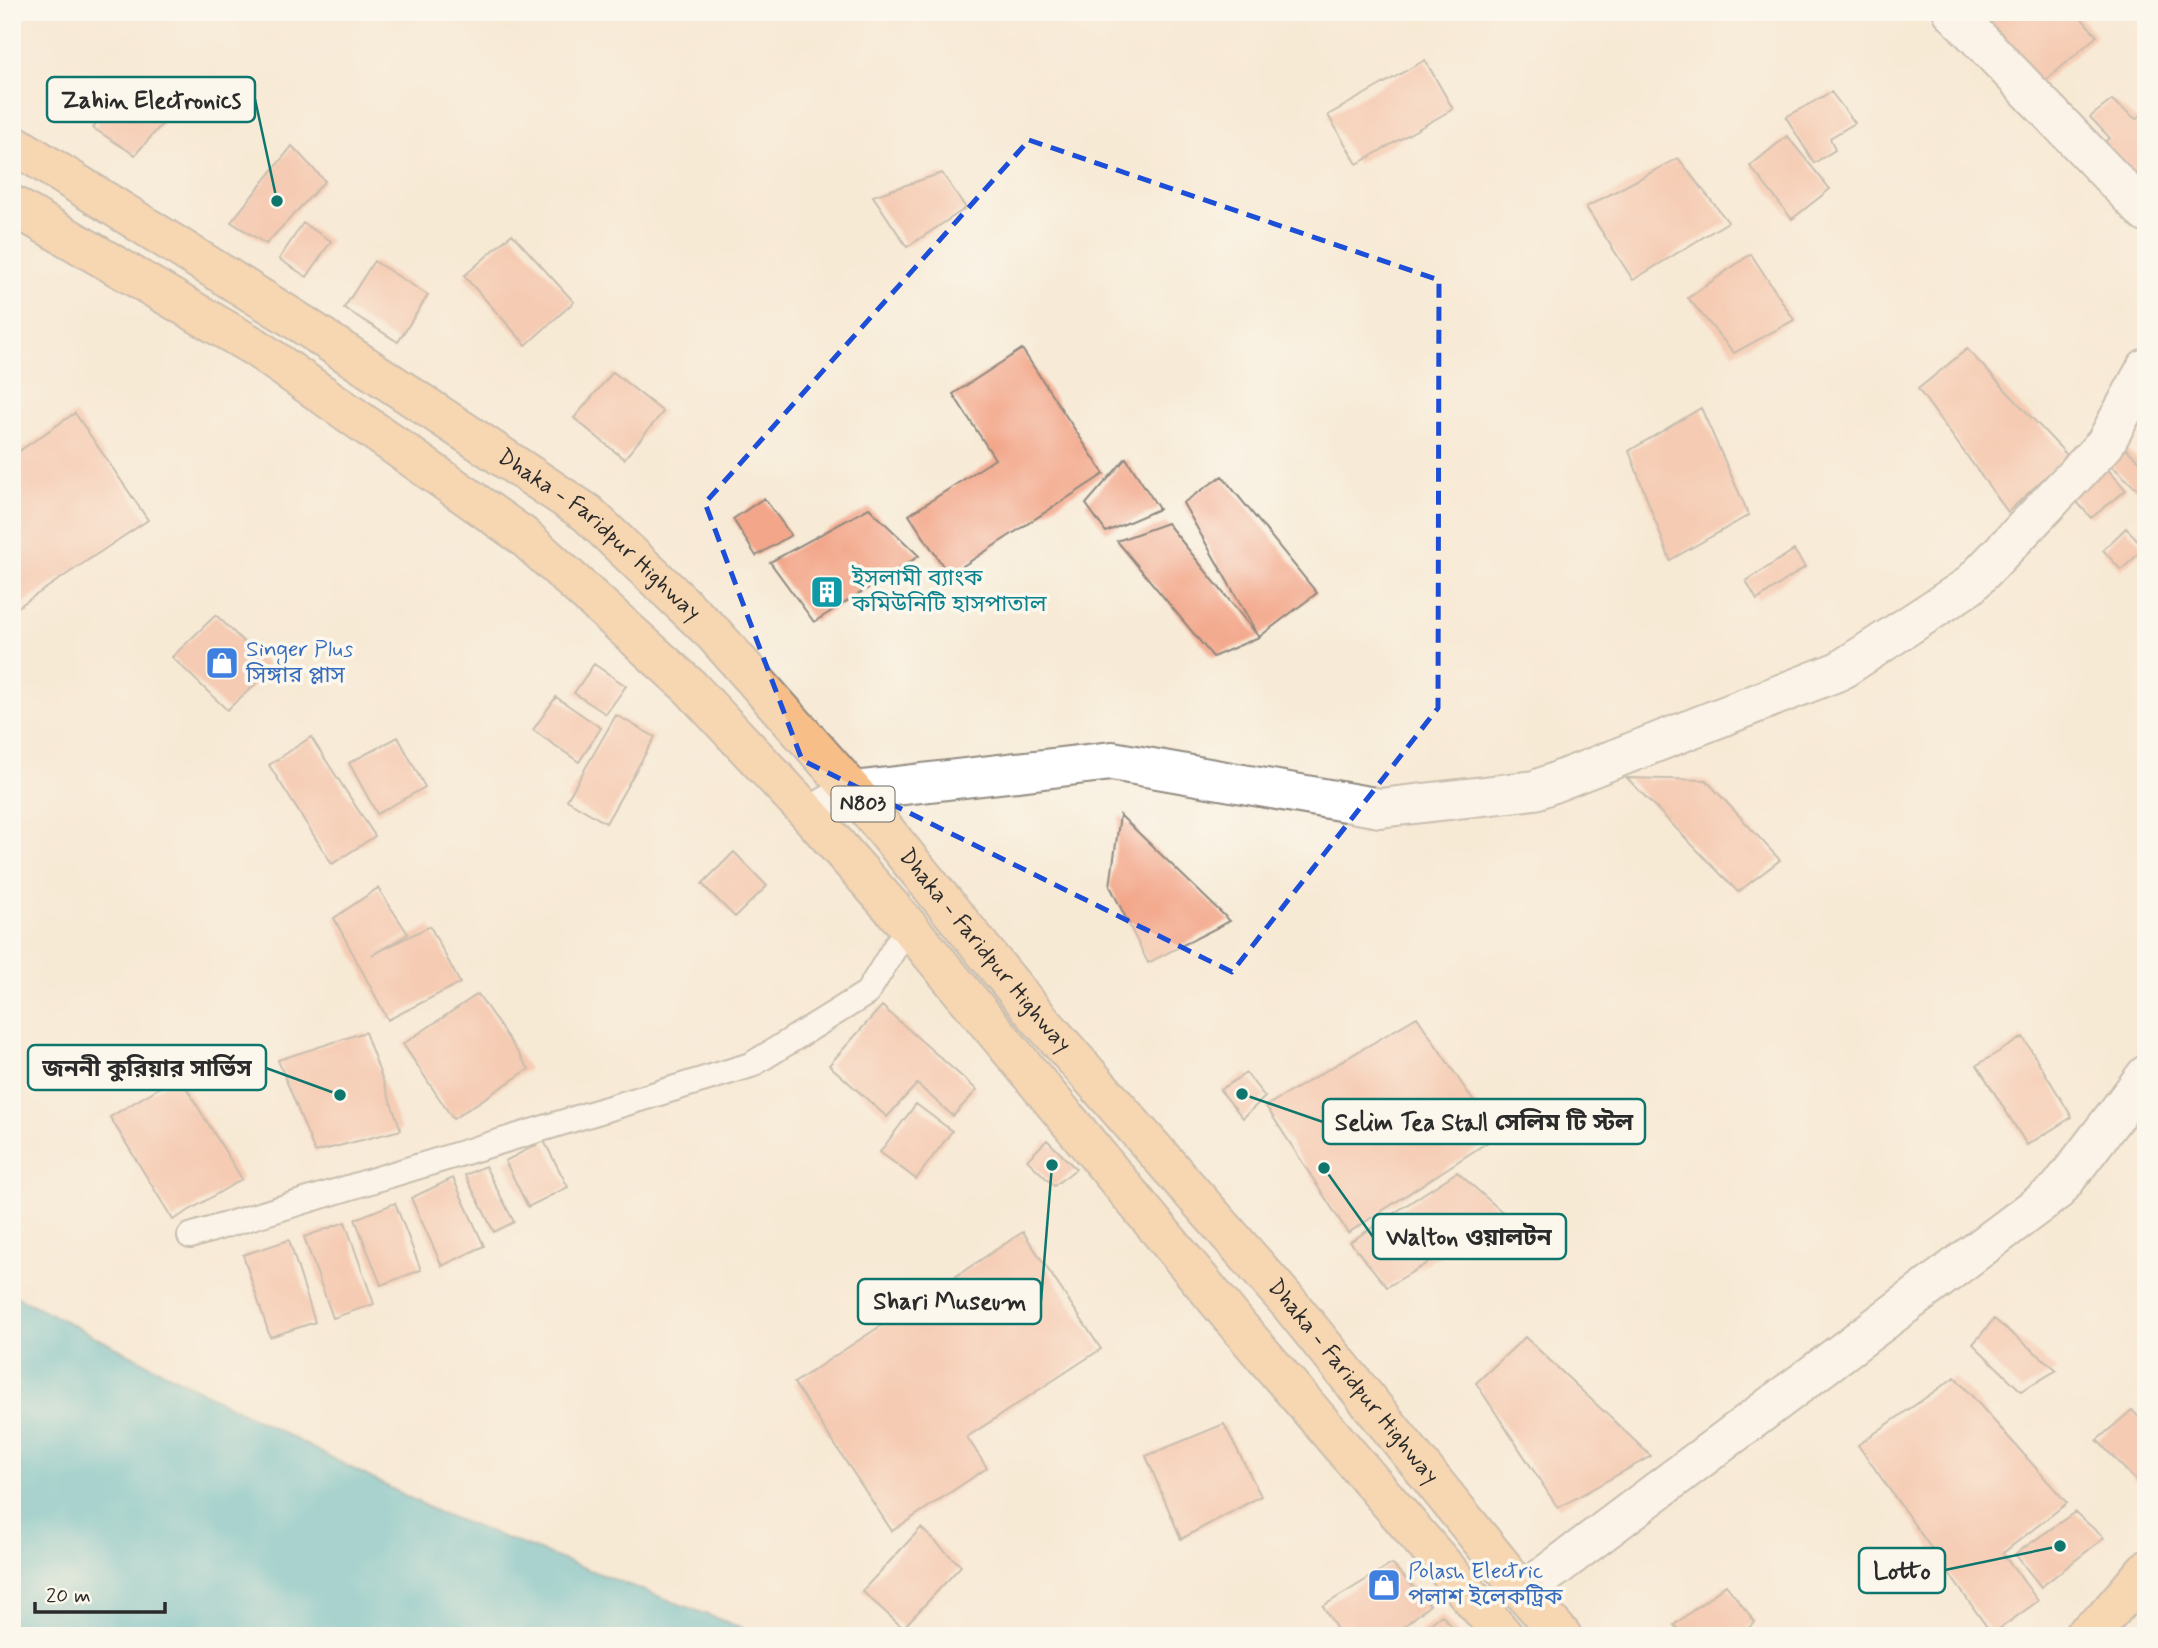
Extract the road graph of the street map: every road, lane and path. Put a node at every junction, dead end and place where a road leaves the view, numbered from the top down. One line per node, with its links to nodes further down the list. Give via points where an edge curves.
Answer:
1 (1953, 12): 4 (street)
2 (12, 143): 6 (highway, Dhaka - Faridpur Highway / N803, via 302,324 587,513 714,634)
3 (12, 205): 7 (highway, Dhaka - Faridpur Highway / N803, via 255,347 523,536 690,687)
4 (2146, 213)
5 (2146, 368): 6 (street, via 2105,444 1969,586 1839,671 1535,790 1380,808 1112,761)
6 (853, 791): 7 (street); 12 (highway, Dhaka - Faridpur Highway / N803, via 1037,1016 1289,1303)
7 (811, 816): 8 (highway, Dhaka - Faridpur Highway / N803)
8 (908, 926): 10 (lane, via 867,993 751,1065); 14 (highway, Dhaka - Faridpur Highway / N803, via 1240,1328)
9 (2146, 1075): 12 (street, via 2058,1190)
10 (190, 1236)
11 (2146, 1570): 13 (highway)
12 (1523, 1592): 15 (highway, Dhaka - Faridpur Highway / N803)
13 (2098, 1630)
14 (1504, 1636)
15 (1562, 1636)

